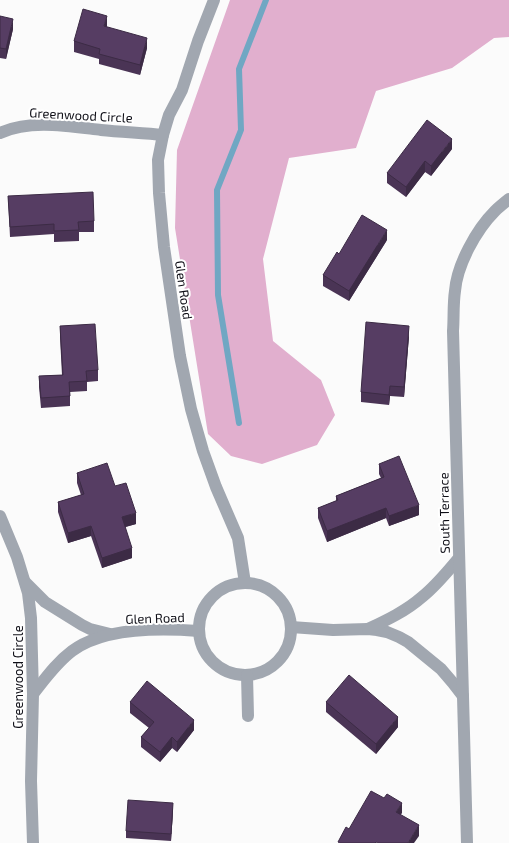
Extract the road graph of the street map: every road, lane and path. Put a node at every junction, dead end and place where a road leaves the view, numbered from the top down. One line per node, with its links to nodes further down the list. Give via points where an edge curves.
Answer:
1 (214, 0): 3 (street, Glen Road, via 182,90)
2 (0, 133): 3 (street, Greenwood Circle, via 10,128 29,125 72,126)
3 (162, 135): 8 (street, Glen Road, via 158,160 159,193 180,356 203,451 238,538)
4 (509, 199): 6 (street, South Terrace, via 494,211 480,229 466,253 454,290)
5 (0, 516): 7 (street, Greenwood Circle)
6 (459, 558): 10 (street, via 422,598); 15 (street, South Terrace)
7 (24, 581): 12 (street, Glen Road, via 45,602 82,625); 14 (street, Greenwood Circle, via 32,618)
8 (245, 583): 9 (street, Glen Road, via 269,590 281,601 288,615); 11 (street, Glen Road, via 234,584 216,593 206,605 200,619)
9 (290, 627): 10 (street); 13 (street, Glen Road, via 287,646 279,660 268,669)
10 (368, 629): 15 (street, via 387,632 408,642 441,669)
11 (199, 631): 12 (street, Glen Road, via 143,630); 13 (street, Glen Road, via 208,657 220,668 231,673)
12 (112, 634): 14 (street, Glen Road, via 89,641 71,651 53,668)
13 (247, 675): 16 (street)
14 (33, 694): 17 (street, Greenwood Circle)
15 (463, 696): 18 (street, South Terrace)
16 (248, 716)
17 (33, 843)
18 (467, 843)

